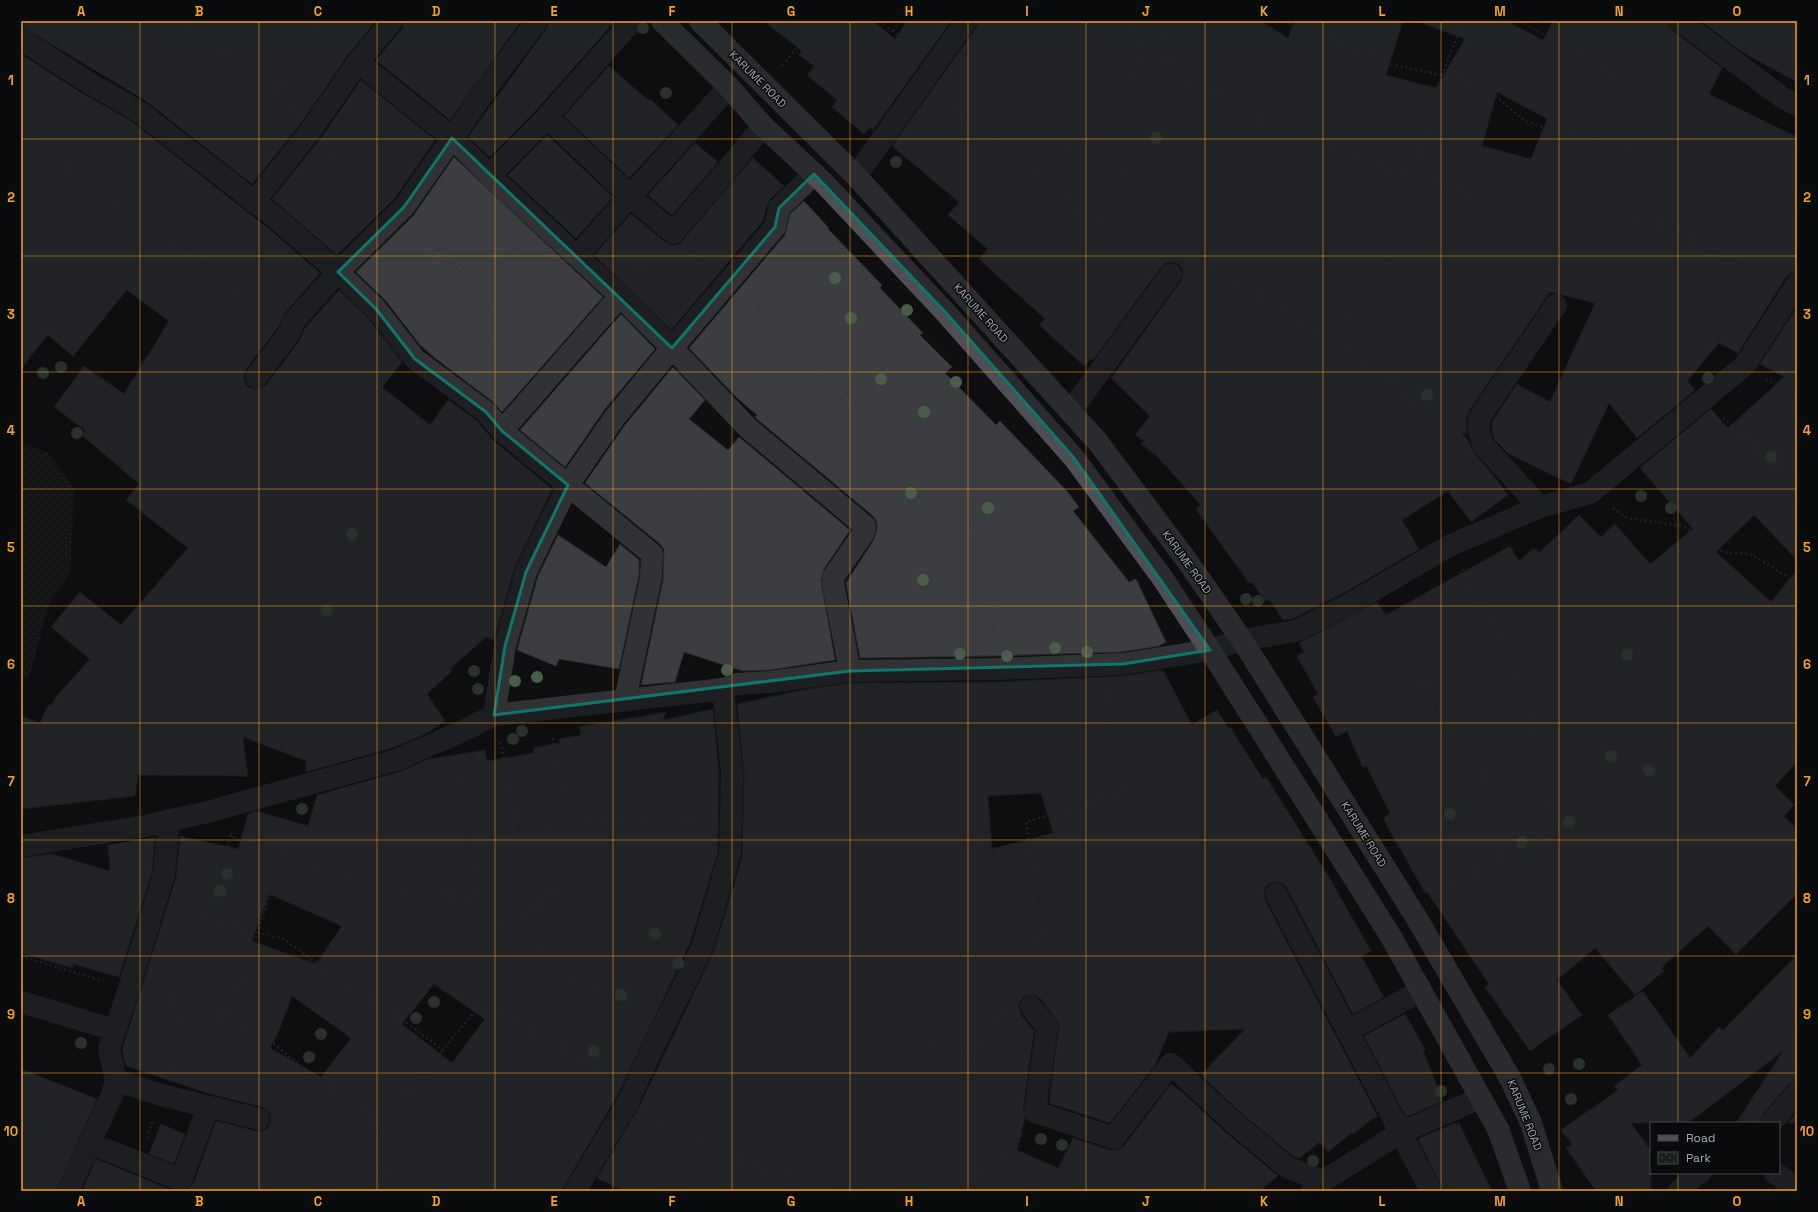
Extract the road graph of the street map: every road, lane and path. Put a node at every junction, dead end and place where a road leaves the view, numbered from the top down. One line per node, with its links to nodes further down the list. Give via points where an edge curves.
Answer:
1 (140, 21): 31 (path, via 96,78)
2 (187, 21): 25 (path)
3 (264, 21): 25 (path)
4 (303, 21): 22 (path)
5 (392, 21): 26 (street)
6 (538, 21): 41 (street)
7 (632, 21): 37 (street)
8 (662, 21): 34 (main road)
9 (821, 21): 32 (path)
10 (880, 21): 21 (path)
11 (900, 21): 21 (path)
12 (966, 21): 27 (street)
13 (1119, 21): 24 (path)
14 (1170, 21): 24 (path)
15 (1225, 21): 28 (path)
16 (1279, 21): 29 (path, via 1314,30 1394,65)
17 (1463, 21): 29 (path)
18 (1520, 21): 30 (path)
19 (1680, 21): 36 (street)
20 (703, 22): 32 (main road, KARUME ROAD)
21 (893, 32): 27 (path)
22 (322, 37): 26 (path); 35 (path)
23 (21, 39): 31 (street)
24 (1153, 49): 28 (path); 48 (path, via 1099,113)
25 (235, 62): 35 (path)
26 (358, 63): 39 (street); 41 (street)
27 (934, 65): 33 (street)
28 (1191, 74): 46 (path, via 1236,108 1268,124 1322,148); 53 (path, via 1138,149)
29 (1442, 75): 46 (path); 61 (path, via 1465,80 1498,98 1525,121 1592,142 1641,150 1628,214 1664,225 1687,238)
30 (1617, 77)
31 (86, 81): 51 (street, via 138,111)
32 (764, 85): 45 (main road, KARUME ROAD)
33 (919, 86): 45 (street); 48 (path)
34 (729, 87): 38 (main road); 50 (street)
35 (270, 93): 39 (path)
36 (1797, 105)
37 (547, 117): 47 (street); 50 (street)
38 (763, 126): 44 (main road); 55 (street)
39 (311, 130): 51 (street); 52 (path)
40 (21, 134): 42 (path)
41 (452, 138): 47 (street); 52 (street)
42 (36, 144): 43 (path); 65 (path, via 202,261)
43 (21, 173)
44 (814, 174): 60 (street, via 779,208 775,227); 86 (main road, via 946,313 1074,458)
45 (856, 176): 76 (main road, KARUME ROAD)
46 (1415, 176): 49 (path); 66 (path, via 1392,244)
47 (494, 180): 54 (street); 56 (path, via 446,242)
48 (1047, 183): 53 (path)
49 (1467, 193)
50 (630, 196): 55 (street); 57 (street)
51 (254, 202): 58 (street)
52 (399, 212): 56 (path); 58 (street)
53 (1085, 213): 59 (path)
54 (538, 221): 57 (street); 69 (path, via 475,288)
55 (673, 232): 60 (path); 62 (path)
56 (436, 250): 64 (path)
57 (577, 256): 62 (street); 73 (path, via 514,322)
58 (338, 272): 64 (street); 65 (street, via 294,321)
59 (1171, 274): 66 (path, via 1176,266 1220,273); 76 (street)
60 (730, 281): 67 (street); 89 (path, via 857,402 1018,572 990,579)
61 (1795, 286): 70 (street)
62 (618, 294): 67 (street); 77 (street)
63 (1556, 306): 78 (street, via 1479,418)
64 (376, 309): 69 (street)
65 (290, 332): 72 (street)
66 (1335, 343): 78 (path, via 1388,376 1436,422 1461,437)
67 (672, 348): 79 (street, via 615,417); 90 (street, via 748,428 865,526 863,534 834,576)
68 (21, 354): 71 (path, via 27,359)
69 (415, 359): 73 (street)
70 (1745, 365): 74 (path, via 1792,394); 75 (street)
71 (21, 369)
72 (256, 377)
73 (456, 390): 77 (street, via 486,412)
74 (1797, 400)
75 (1703, 401): 80 (street); 81 (path, via 1753,444)
76 (1070, 412): 85 (main road, KARUME ROAD, via 1096,441 1185,558)
77 (502, 431): 79 (street)
78 (1483, 445): 82 (street)
79 (568, 485): 92 (street, via 652,554 652,577); 94 (street, via 526,572 505,646)
80 (1590, 493): 82 (street); 84 (path, via 1627,518 1684,526 1712,550 1753,555)
81 (1797, 493)
82 (1540, 507): 83 (street)
83 (1452, 545): 85 (street, via 1354,602 1296,631); 105 (path, via 1471,589 1536,707 1532,760 1554,831)
84 (1797, 585)
85 (1242, 640): 86 (street); 111 (main road, KARUME ROAD)
86 (1210, 650): 88 (street); 117 (main road, via 1390,935)
87 (1411, 658): 105 (path, via 1439,718 1472,773 1483,774 1489,780 1507,817 1513,839)
88 (1123, 664): 89 (street); 120 (path, via 1106,682 1104,721 1117,784 1124,792 1026,822 1043,925 1035,957 1037,990)
89 (995, 669): 90 (street)
90 (850, 671): 91 (street, via 736,684)
91 (724, 689): 92 (street); 99 (street, via 732,772)
92 (625, 700): 93 (street)
93 (547, 709): 94 (street); 98 (path)
94 (494, 715): 95 (street); 100 (path)
95 (448, 738): 96 (street, via 396,760); 102 (path)
96 (207, 812): 97 (street); 101 (path)
97 (170, 820): 104 (street); 110 (street, via 164,874)
98 (570, 821): 99 (path, via 581,818 630,816); 100 (path); 113 (path, via 560,880)
99 (731, 828): 122 (street, via 730,854 702,948)
100 (520, 832): 102 (path)
101 (230, 833): 106 (path, via 243,845); 112 (path)
102 (470, 840): 103 (path); 109 (path)
103 (450, 844)
104 (21, 846)
105 (1513, 851): 111 (path, via 1463,878)
106 (283, 855): 109 (path, via 346,872 403,892 456,896); 114 (path)
107 (1276, 894): 124 (street)
108 (100, 895): 110 (path)
109 (476, 906): 113 (path, via 488,926)
110 (153, 908): 112 (path); 116 (street)
111 (1416, 917): 151 (main road, KARUME ROAD, via 1510,1078 1531,1123)
112 (210, 921): 114 (path); 119 (path)
113 (522, 923): 122 (path, via 520,938 565,965 567,974)
114 (258, 932): 121 (path); 126 (path, via 284,939)
115 (21, 956): 116 (path)
116 (129, 988): 119 (path); 123 (street)
117 (1421, 991): 124 (street); 131 (main road)
118 (21, 1002): 123 (street)
119 (187, 1004): 121 (path); 130 (path)
120 (1031, 1007): 125 (path, via 996,1012 977,1059); 133 (street, via 1047,1027)
121 (230, 1019): 136 (path, via 258,1030 293,1060 372,1118)
122 (662, 1028): 129 (street)
123 (115, 1030): 127 (street, via 109,1050)
124 (1347, 1031): 137 (street)
125 (934, 1046)
126 (444, 1050): 129 (path, via 480,1005 556,1045); 136 (path)
127 (116, 1080): 130 (street); 138 (street, via 112,1095)
128 (1797, 1093): 135 (street)
129 (631, 1094): 144 (path, via 709,1148 764,1170); 147 (street)
130 (161, 1095): 132 (street); 139 (path)
131 (1480, 1098): 137 (street); 150 (main road, via 1498,1129)
132 (208, 1107): 134 (street); 139 (street, via 182,1178 176,1178)
133 (1034, 1112): 142 (street, via 1114,1138 1171,1064 1287,1168); 148 (path, via 1010,1156 994,1155 982,1161)
134 (259, 1119)
135 (1771, 1122)
136 (378, 1131): 146 (path, via 391,1158 375,1184)
137 (1400, 1134): 142 (street); 149 (street)
138 (90, 1143): 139 (street); 145 (street)
139 (139, 1162)
140 (1698, 1174): 152 (street)
141 (1776, 1174): 143 (street)
142 (1318, 1186)
143 (1797, 1188)
144 (850, 1189)
145 (68, 1191)
146 (385, 1191)
147 (575, 1191)
148 (968, 1191)
149 (1431, 1191)
150 (1520, 1191)
151 (1552, 1191)
152 (1679, 1191)

